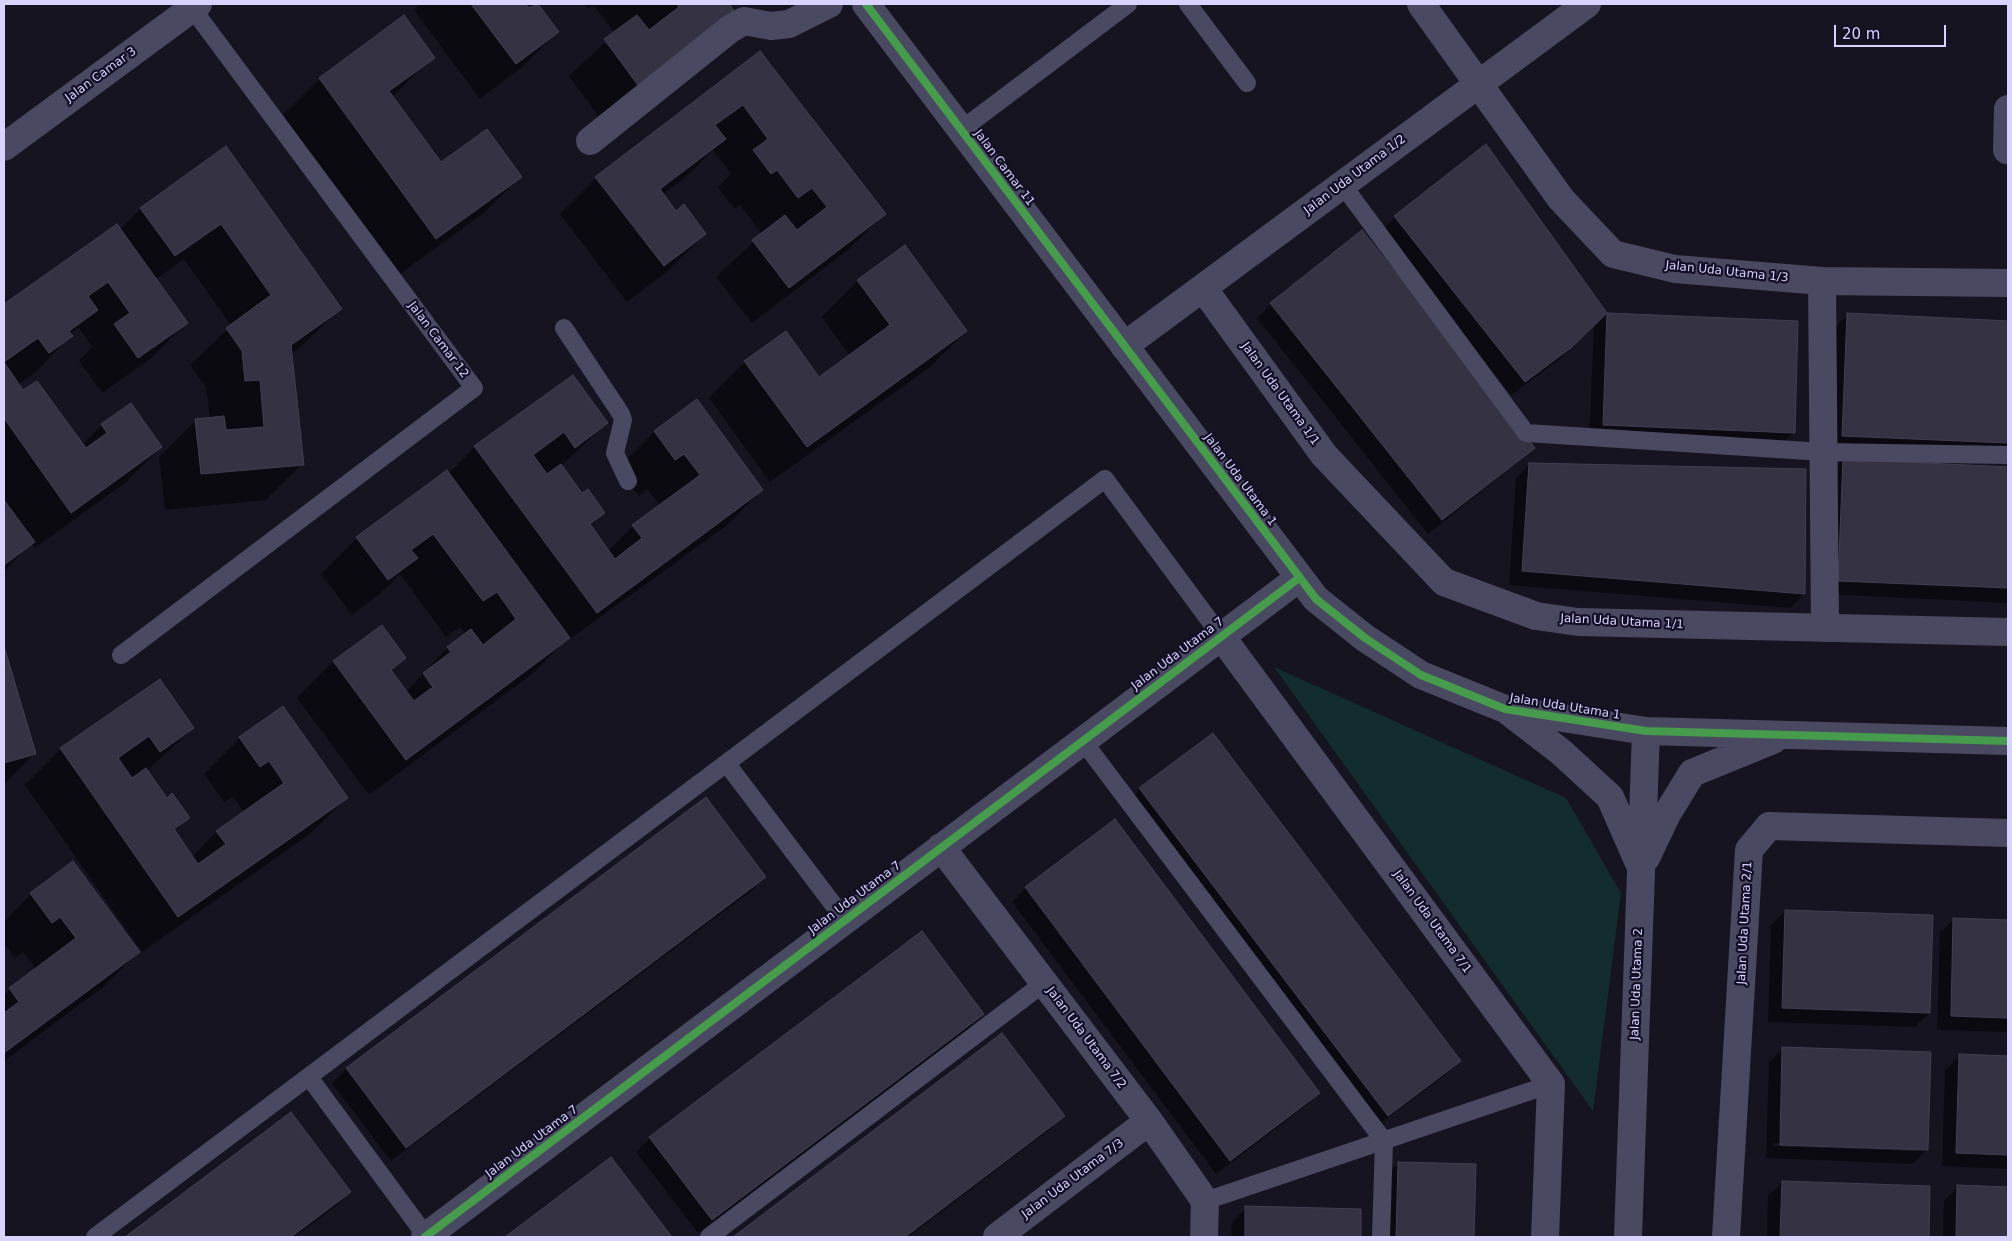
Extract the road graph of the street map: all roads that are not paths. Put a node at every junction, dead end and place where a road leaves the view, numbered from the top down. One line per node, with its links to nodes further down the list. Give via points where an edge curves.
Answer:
1 (830, 4): 12 (street, via 789,24 771,26 744,21 730,28)
2 (866, 4): 11 (street, Jalan Camar 11)
3 (1128, 4): 11 (lane)
4 (1188, 4): 8 (lane)
5 (1421, 4): 9 (street, Jalan Uda Utama 1/3)
6 (1587, 4): 9 (street, Jalan Uda Utama 1/2)
7 (193, 5): 13 (street, Jalan Camar 3); 28 (lane, Jalan Camar 12, via 474,388)
8 (1247, 83)
9 (1479, 83): 15 (street, Jalan Uda Utama 1/2); 16 (street, Jalan Uda Utama 1/3, via 1561,199 1613,254 1675,269)
10 (2008, 109): 14 (street)
11 (961, 130): 20 (street, Jalan Camar 11)
12 (590, 141)
13 (4, 147)
14 (2007, 150)
15 (1342, 184): 18 (street, Jalan Uda Utama 1/2); 21 (lane, via 1526,433)
16 (1822, 281): 17 (street, Jalan Uda Utama 1/3); 21 (street)
17 (2008, 283)
18 (1203, 288): 20 (street, Jalan Uda Utama 1/2); 25 (street, Jalan Uda Utama 1/1, via 1324,455 1444,582 1536,616 1578,622)
19 (564, 328): 23 (lane, via 621,414 623,420 616,453)
20 (1124, 346): 24 (street, Jalan Uda Utama 1)
21 (1824, 452): 22 (lane); 25 (street)
22 (2008, 455)
23 (628, 481)
24 (1299, 578): 27 (street, Jalan Uda Utama 7); 29 (street, Jalan Uda Utama 1, via 1323,605 1421,675)
25 (1825, 628): 26 (street, Jalan Uda Utama 1/1)
26 (2008, 632)
27 (1221, 636): 32 (street, Jalan Uda Utama 7); 34 (lane, via 1105,479); 41 (street, Jalan Uda Utama 7/1)
28 (121, 655)
29 (1506, 710): 30 (street, Jalan Uda Utama 1); 37 (street, via 1561,752 1610,797)
30 (1646, 732): 31 (street, Jalan Uda Utama 1); 37 (street, Jalan Uda Utama 2)
31 (1783, 736): 33 (street, Jalan Uda Utama 1); 37 (street, via 1692,773 1667,814)
32 (1083, 741): 36 (street, Jalan Uda Utama 7); 43 (lane)
33 (2008, 741)
34 (727, 764): 38 (lane); 40 (lane)
35 (2008, 832): 53 (street, Jalan Uda Utama 2/1, via 1769,826 1749,850)
36 (941, 847): 38 (street, Jalan Uda Utama 7); 39 (street, Jalan Uda Utama 7/2)
37 (1641, 869): 52 (street, Jalan Uda Utama 2)
38 (845, 920): 46 (street, Jalan Uda Utama 7)
39 (1044, 983): 42 (street, Jalan Uda Utama 7/2); 47 (lane)
40 (309, 1077): 45 (lane); 46 (lane)
41 (1551, 1084): 43 (lane); 51 (street)
42 (1149, 1121): 44 (street, Jalan Uda Utama 7/2); 48 (street, Jalan Uda Utama 7/3)
43 (1384, 1141): 44 (lane); 50 (lane)
44 (1206, 1201): 49 (street)
45 (95, 1237)
46 (425, 1237)
47 (709, 1237)
48 (996, 1237)
49 (1204, 1237)
50 (1381, 1237)
51 (1545, 1237)
52 (1628, 1237)
53 (1726, 1237)

